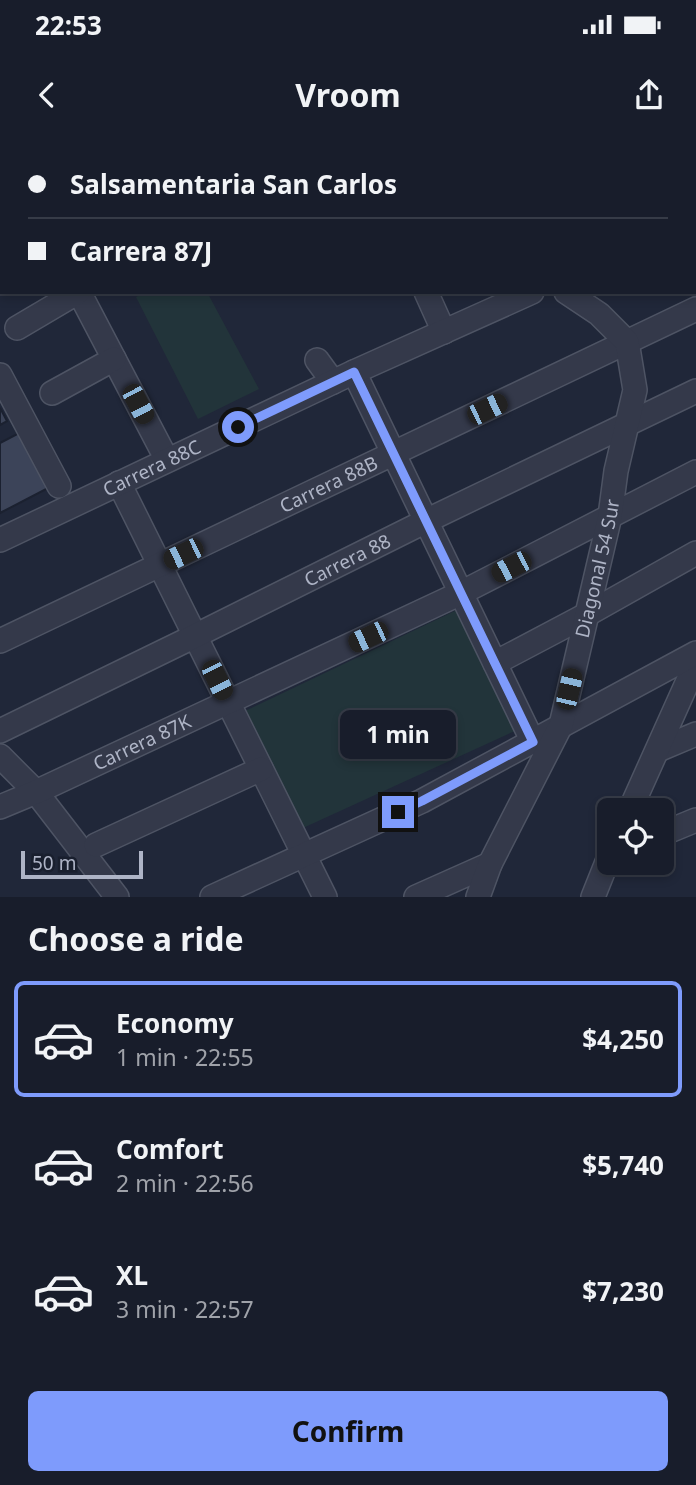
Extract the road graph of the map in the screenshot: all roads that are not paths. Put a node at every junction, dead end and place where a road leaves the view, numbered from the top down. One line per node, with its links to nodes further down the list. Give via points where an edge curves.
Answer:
1 (75, 294): 7 (street)
2 (79, 294): 10 (street)
3 (427, 294): 8 (street)
4 (527, 294): 8 (street, Carrera 88C)
5 (569, 294): 9 (street, via 599,314)
6 (696, 309): 9 (street, Carrera 88B)
7 (17, 328)
8 (444, 331): 12 (street, Carrera 88C)
9 (627, 342): 17 (street, Diagonal 54 Sur, via 635,390); 18 (street, Carrera 88B)
10 (114, 359): 16 (street); 19 (street)
11 (317, 360): 14 (street)
12 (354, 372): 14 (street, Carrera 88C); 18 (street)
13 (0, 375): 22 (street)
14 (332, 382): 19 (street, Carrera 88C)
15 (696, 391): 17 (street, Carrera 88)
16 (52, 393)
17 (627, 425): 23 (street, Diagonal 54 Sur); 24 (street, Carrera 88)
18 (394, 453): 24 (street); 27 (street, Carrera 88B)
19 (167, 460): 21 (street, Carrera 88C)
20 (696, 472): 23 (street, Carrera 87K)
21 (119, 483): 25 (street, Carrera 88C); 27 (street)
22 (59, 486)
23 (610, 516): 28 (street, Carrera 87K); 29 (street, Diagonal 54 Sur)
24 (426, 521): 28 (street); 30 (street, Carrera 88)
25 (0, 540)
26 (696, 553): 29 (street)
27 (160, 565): 30 (street); 31 (street, Carrera 88B)
28 (461, 593): 33 (street); 35 (street, Carrera 87K)
29 (586, 615): 33 (street); 36 (street, Diagonal 54 Sur)
30 (195, 636): 35 (street); 37 (street, Carrera 88)
31 (0, 642)
32 (696, 653): 36 (street)
33 (495, 663): 39 (street)
34 (696, 663): 40 (street)
35 (228, 702): 42 (street); 43 (street, Carrera 87K)
36 (561, 725): 39 (street); 50 (street, Diagonal 54 Sur)
37 (0, 731)
38 (696, 734): 40 (street)
39 (533, 742): 49 (street, via 422,801)
40 (658, 750): 44 (street)
41 (0, 756): 43 (street)
42 (261, 769): 48 (street); 49 (street)
43 (36, 792): 45 (street, Carrera 87K); 52 (street)
44 (636, 798)
45 (0, 807)
46 (696, 820): 47 (street)
47 (674, 829)
48 (96, 845)
49 (304, 854): 53 (street); 54 (street)
50 (490, 863): 55 (street); 56 (street, Diagonal 54 Sur)
51 (602, 875): 57 (street)
52 (108, 895)
53 (212, 897)
54 (325, 897)
55 (416, 897)
56 (478, 897)
57 (593, 897)

